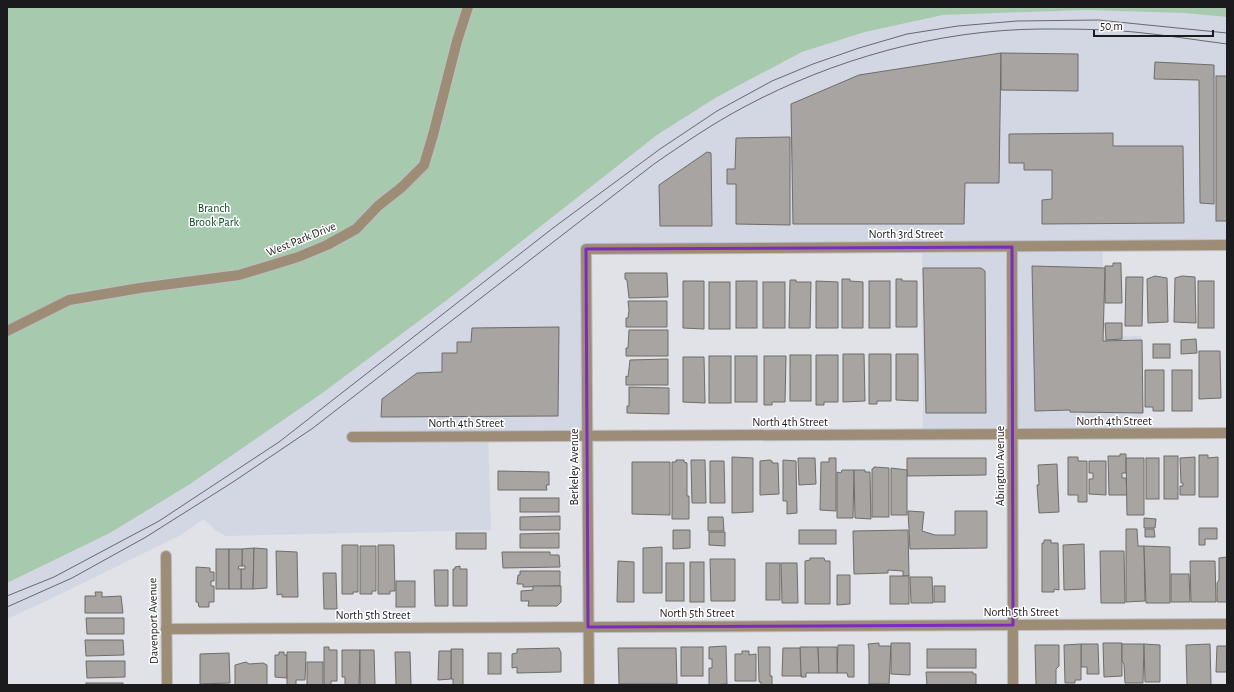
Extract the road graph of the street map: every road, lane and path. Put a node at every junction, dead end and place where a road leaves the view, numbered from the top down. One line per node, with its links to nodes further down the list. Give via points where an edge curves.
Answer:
1 (468, 7): 5 (street, West Park Drive, via 424,165 356,229 327,246 239,275 69,300)
2 (1227, 245): 3 (street, North 3rd Street)
3 (1012, 247): 4 (street, North 3rd Street); 7 (street, Abington Avenue)
4 (586, 249): 8 (street, Berkeley Avenue)
5 (7, 331)
6 (1227, 433): 7 (street, North 4th Street)
7 (1012, 434): 8 (street, North 4th Street); 12 (street, Abington Avenue)
8 (587, 436): 9 (street, North 4th Street); 13 (street, Berkeley Avenue)
9 (352, 437)
10 (166, 556): 14 (street, Davenport Avenue)
11 (1227, 624): 12 (street, North 5th Street)
12 (1013, 625): 13 (street, North 5th Street); 17 (street, Abington Avenue)
13 (588, 627): 14 (street, North 5th Street); 16 (street, Berkeley Avenue)
14 (166, 629): 15 (street, Davenport Avenue)
15 (167, 685)
16 (589, 685)
17 (1013, 685)

